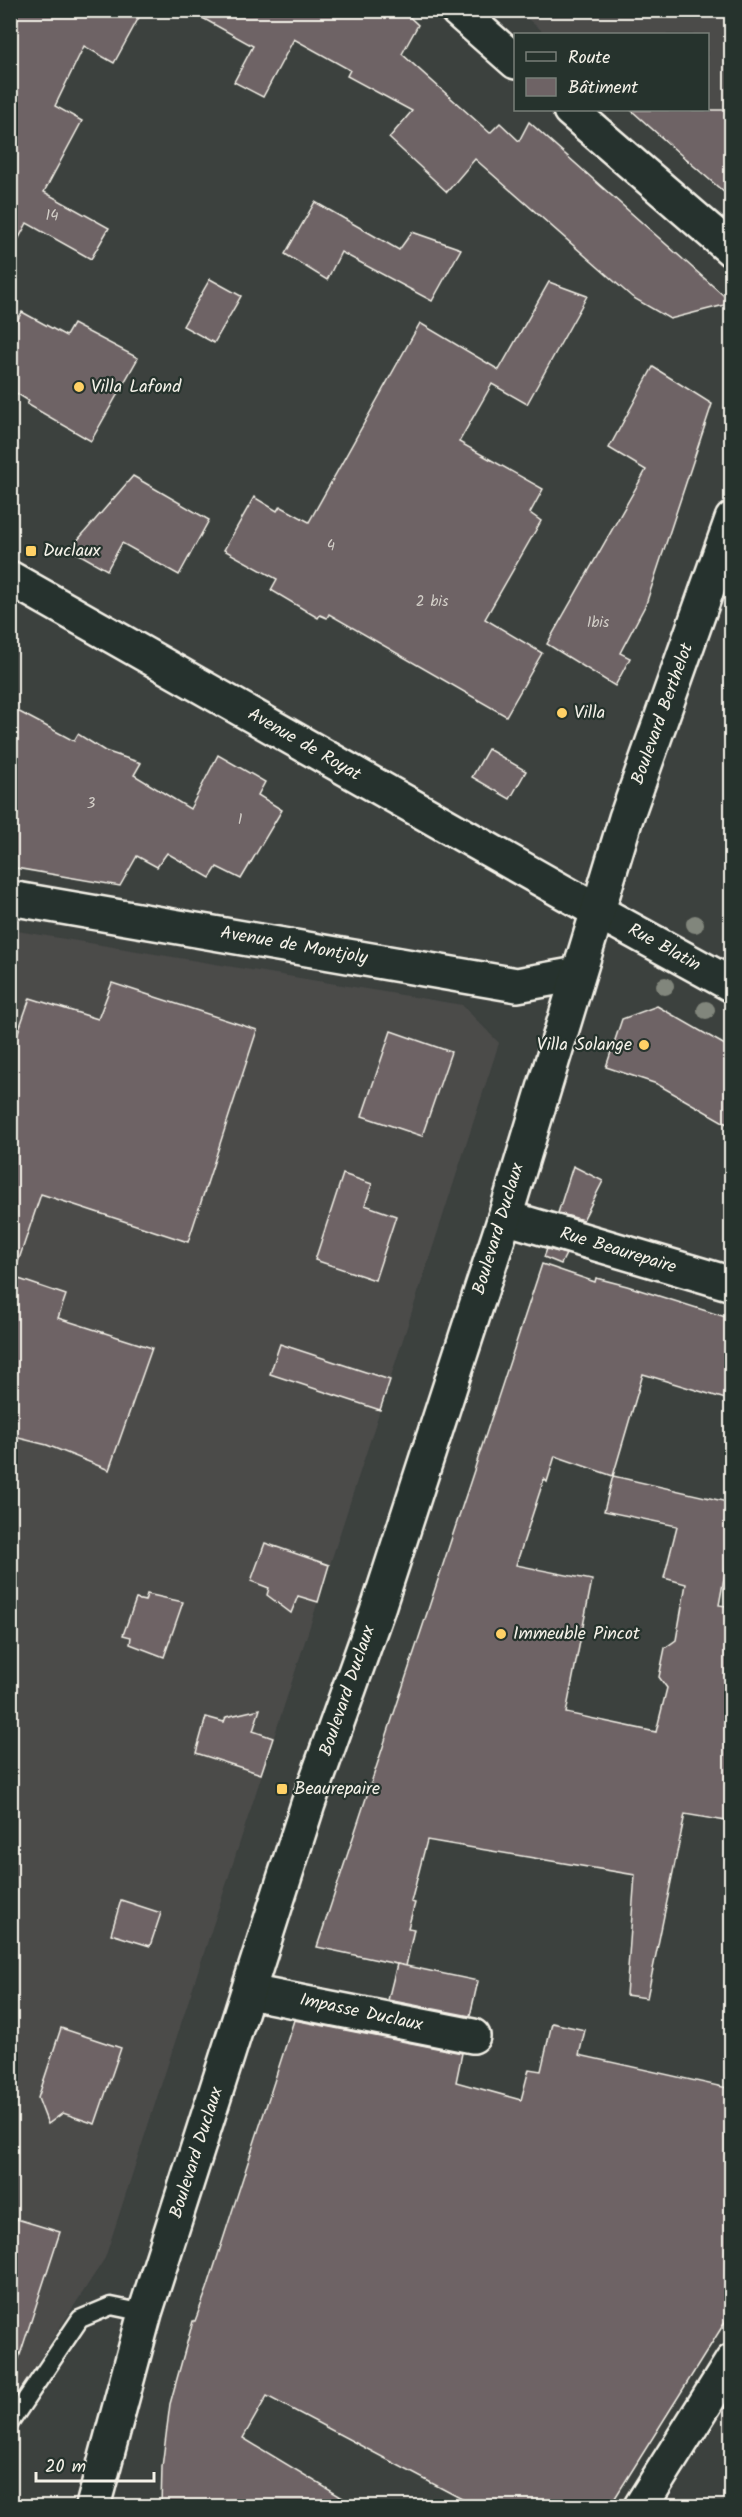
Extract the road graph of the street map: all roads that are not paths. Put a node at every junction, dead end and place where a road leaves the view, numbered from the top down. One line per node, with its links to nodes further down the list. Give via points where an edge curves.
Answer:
1 (458, 10): 2 (main road)
2 (514, 60)
3 (571, 111): 4 (main road)
4 (732, 250)
5 (732, 519): 8 (main road, Boulevard Berthelot)
6 (10, 578): 8 (main road, Avenue de Royat)
7 (10, 898): 9 (main road, Avenue de Montjoly, via 517,985)
8 (597, 911): 9 (main road, Boulevard Duclaux); 10 (main road, Rue Blatin)
9 (577, 974): 11 (main road, Boulevard Duclaux)
10 (732, 985)
11 (505, 1217): 12 (main road, Rue Beaurepaire); 13 (main road, Boulevard Duclaux)
12 (732, 1284)
13 (249, 1992): 14 (main road, Impasse Duclaux); 15 (main road, Boulevard Duclaux)
14 (473, 2036)
15 (145, 2313): 17 (lane, via 111,2306 80,2319); 18 (main road, Boulevard Duclaux)
16 (732, 2361): 19 (main road)
17 (10, 2423)
18 (93, 2506)
19 (642, 2506)

